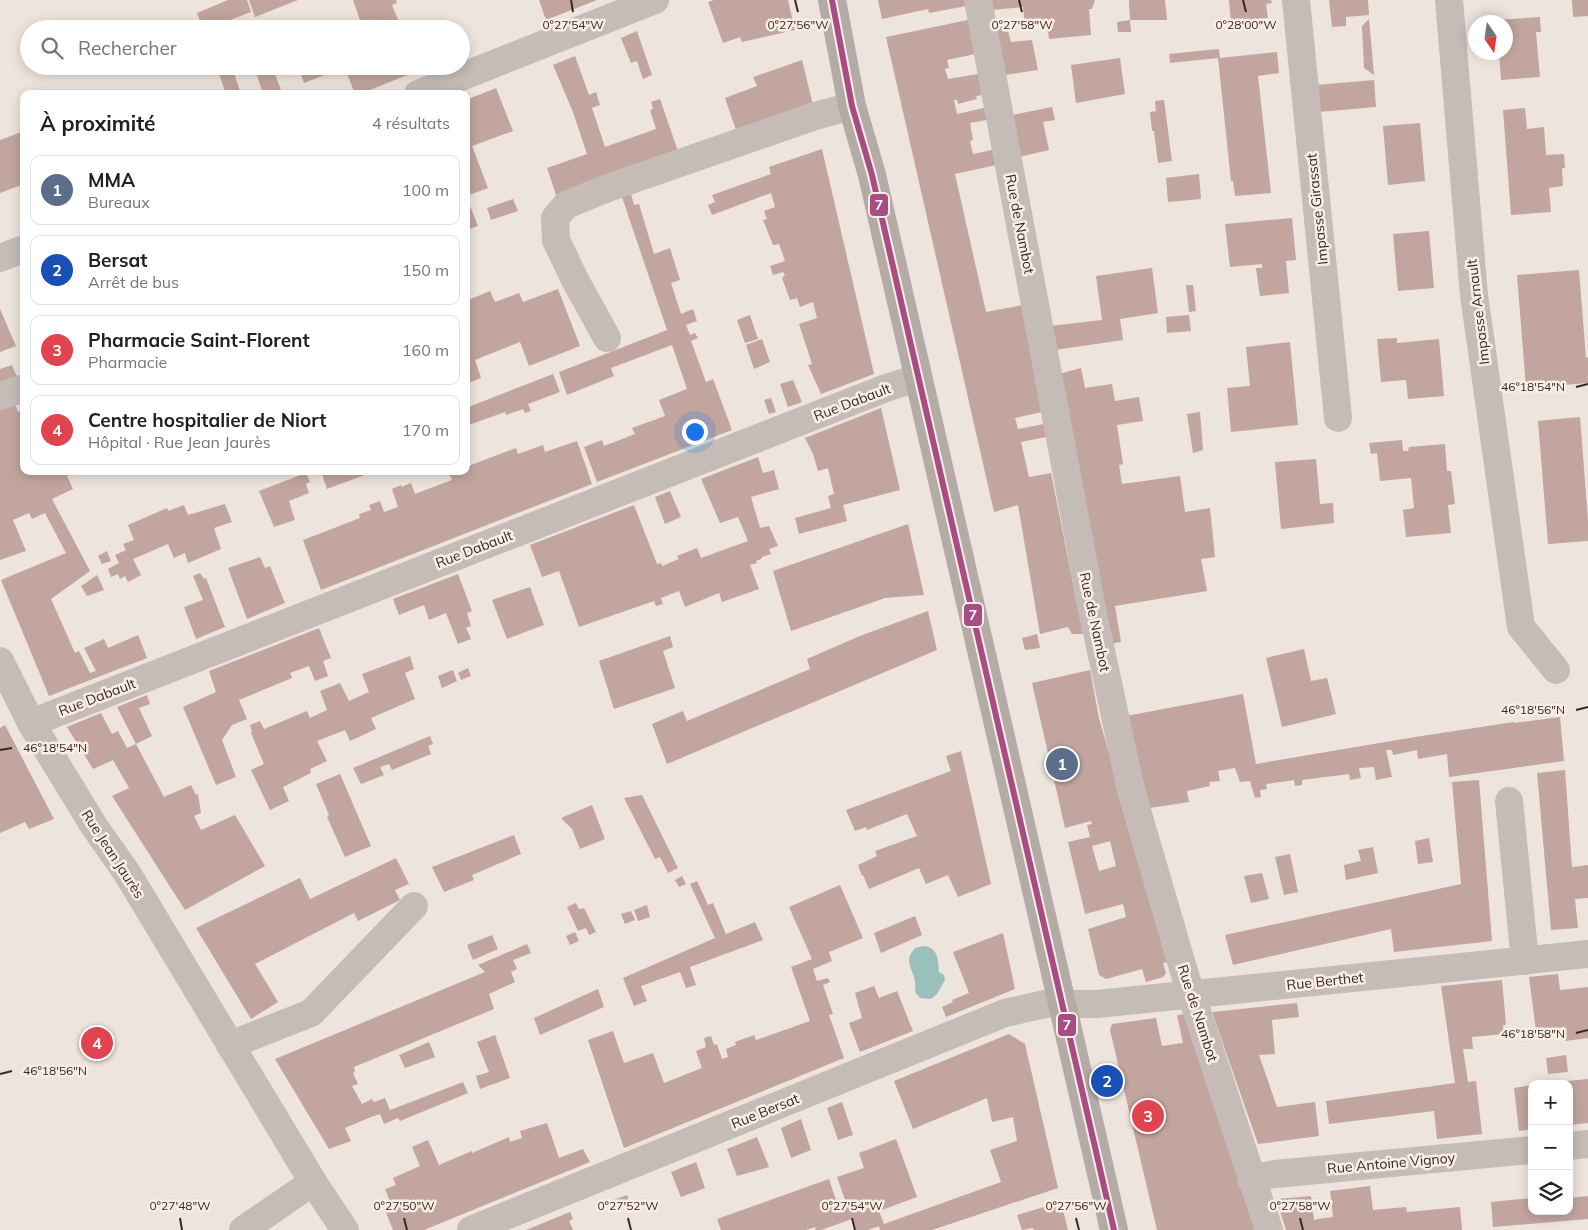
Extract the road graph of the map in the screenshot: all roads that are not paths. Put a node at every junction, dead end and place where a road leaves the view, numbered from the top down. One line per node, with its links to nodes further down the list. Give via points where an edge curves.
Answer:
1 (656, 0): 6 (street)
2 (832, 0): 9 (main road)
3 (978, 0): 24 (street, Rue de Nambot, via 1092,610 1130,790)
4 (1296, 0): 16 (street, Impasse Girassat)
5 (1449, 0): 18 (street, Impasse Arnault, via 1474,295 1521,627)
6 (470, 73)
7 (466, 75): 8 (street)
8 (428, 90)
9 (852, 106): 12 (street, via 815,116 566,205 555,218 556,240); 13 (main road, via 874,184)
10 (20, 250): 11 (street)
11 (0, 258)
12 (607, 338)
13 (918, 378): 19 (street, Rue Dabault); 25 (main road)
14 (20, 389): 15 (street)
15 (0, 396)
16 (1338, 418)
17 (0, 661): 19 (street, Rue Jean Jaurès)
18 (1556, 670)
19 (31, 723): 26 (street, Rue Jean Jaurès, via 127,873)
20 (1509, 801): 23 (street)
21 (414, 906): 26 (street, via 311,1013)
22 (1588, 954): 23 (street, Rue Berthet)
23 (1525, 960): 24 (street, Rue Berthet)
24 (1191, 994): 25 (street, Rue Berthet, via 1097,1004); 30 (street, Rue de Nambot)
25 (1062, 1004): 34 (street, Rue Bersat, via 1045,1004 1005,1013); 35 (main road)
26 (230, 1045): 31 (street, Rue Jean Jaurès)
27 (1588, 1144): 28 (street)
28 (1573, 1146)
29 (1528, 1150): 30 (street, Rue Antoine Vignoy, via 1275,1174)
30 (1251, 1179): 36 (street, Rue de Nambot)
31 (313, 1182): 32 (street); 33 (street, Rue Jean Jaurès)
32 (244, 1230)
33 (345, 1230)
34 (472, 1230)
35 (1114, 1230)
36 (1269, 1230)

